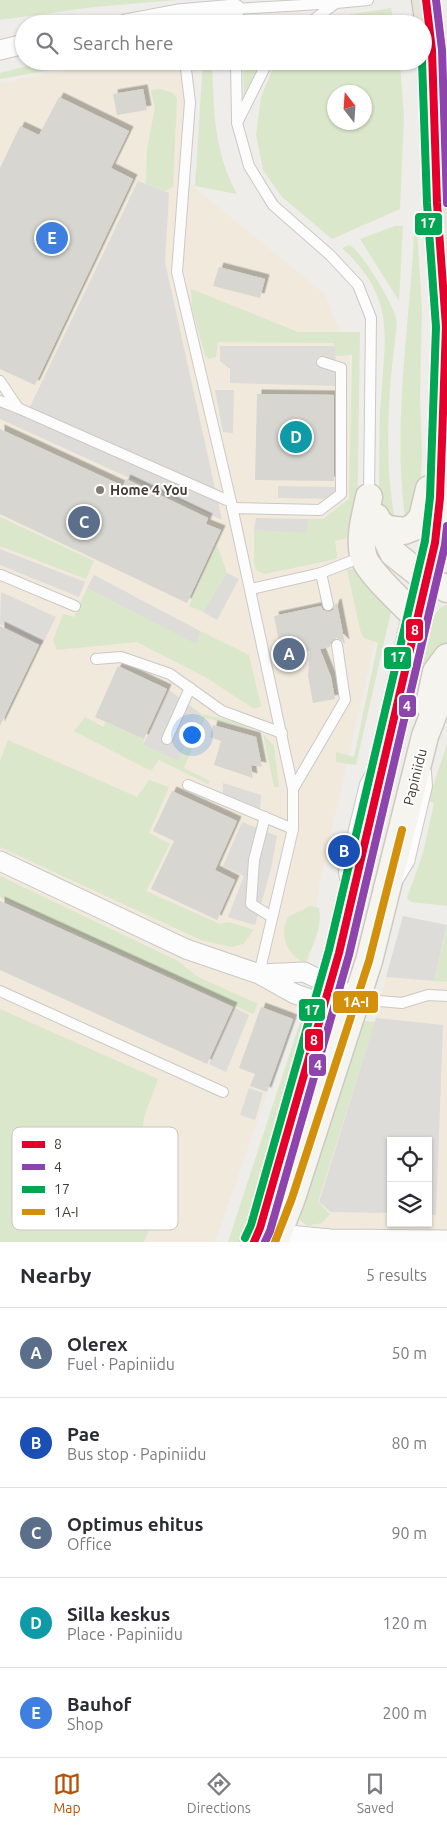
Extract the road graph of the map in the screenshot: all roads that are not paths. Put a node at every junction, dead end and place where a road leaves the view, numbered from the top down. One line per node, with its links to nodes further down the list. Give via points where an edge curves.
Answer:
1 (368, 0): 3 (lane)
2 (426, 0): 6 (highway)
3 (336, 3): 4 (lane); 5 (lane)
4 (243, 15)
5 (320, 15)
6 (428, 15)
7 (15, 46): 8 (street)
8 (0, 50)
9 (432, 50): 14 (highway); 15 (highway, via 437,203)
10 (186, 70): 22 (lane, via 190,102 177,272)
11 (236, 70): 13 (lane)
12 (264, 70): 13 (lane)
13 (237, 124): 21 (lane, via 249,166 273,205 330,254 358,285 371,318)
14 (447, 139)
15 (446, 333): 20 (main road)
16 (322, 362): 22 (lane, via 341,368 341,494 320,510)
17 (0, 381): 19 (lane)
18 (0, 401): 19 (lane)
19 (18, 408): 22 (lane)
20 (442, 434): 23 (main road, via 422,518 414,527 404,531 387,529); 27 (main road)
21 (368, 497): 23 (main road); 24 (main road, via 361,537)
22 (231, 505): 28 (lane)
23 (378, 522): 27 (main road, via 393,553)
24 (363, 556): 25 (lane); 31 (main road, via 384,585)
25 (321, 573): 28 (lane); 29 (lane)
26 (0, 576): 30 (lane)
27 (437, 584): 31 (main road)
28 (251, 588): 38 (lane)
29 (328, 605)
30 (75, 606)
31 (418, 619): 49 (main road)
32 (337, 645): 42 (lane, via 345,700)
33 (447, 657): 39 (main road, via 436,672 431,688)
34 (96, 659): 36 (lane, via 122,657 170,674)
35 (447, 686): 39 (main road, Papiniidu)
36 (190, 688): 38 (lane, via 222,711); 40 (lane)
37 (447, 701): 39 (main road)
38 (282, 734): 42 (lane)
39 (425, 736): 51 (main road, Papiniidu)
40 (167, 739)
41 (188, 785): 43 (lane)
42 (293, 789): 44 (lane)
43 (265, 817): 44 (lane); 46 (lane, via 254,860 250,904)
44 (293, 829): 46 (lane)
45 (0, 861): 47 (street, via 186,949)
46 (272, 917): 47 (lane)
47 (259, 974): 49 (street, via 304,972)
48 (0, 991): 52 (lane)
49 (327, 994): 51 (street); 53 (main road)
50 (447, 996): 51 (lane, via 428,994 402,1003)
51 (357, 999): 53 (main road, Papiniidu, via 292,1198)
52 (223, 1092)
53 (267, 1236): 54 (street, via 330,1240)
54 (447, 1240)

